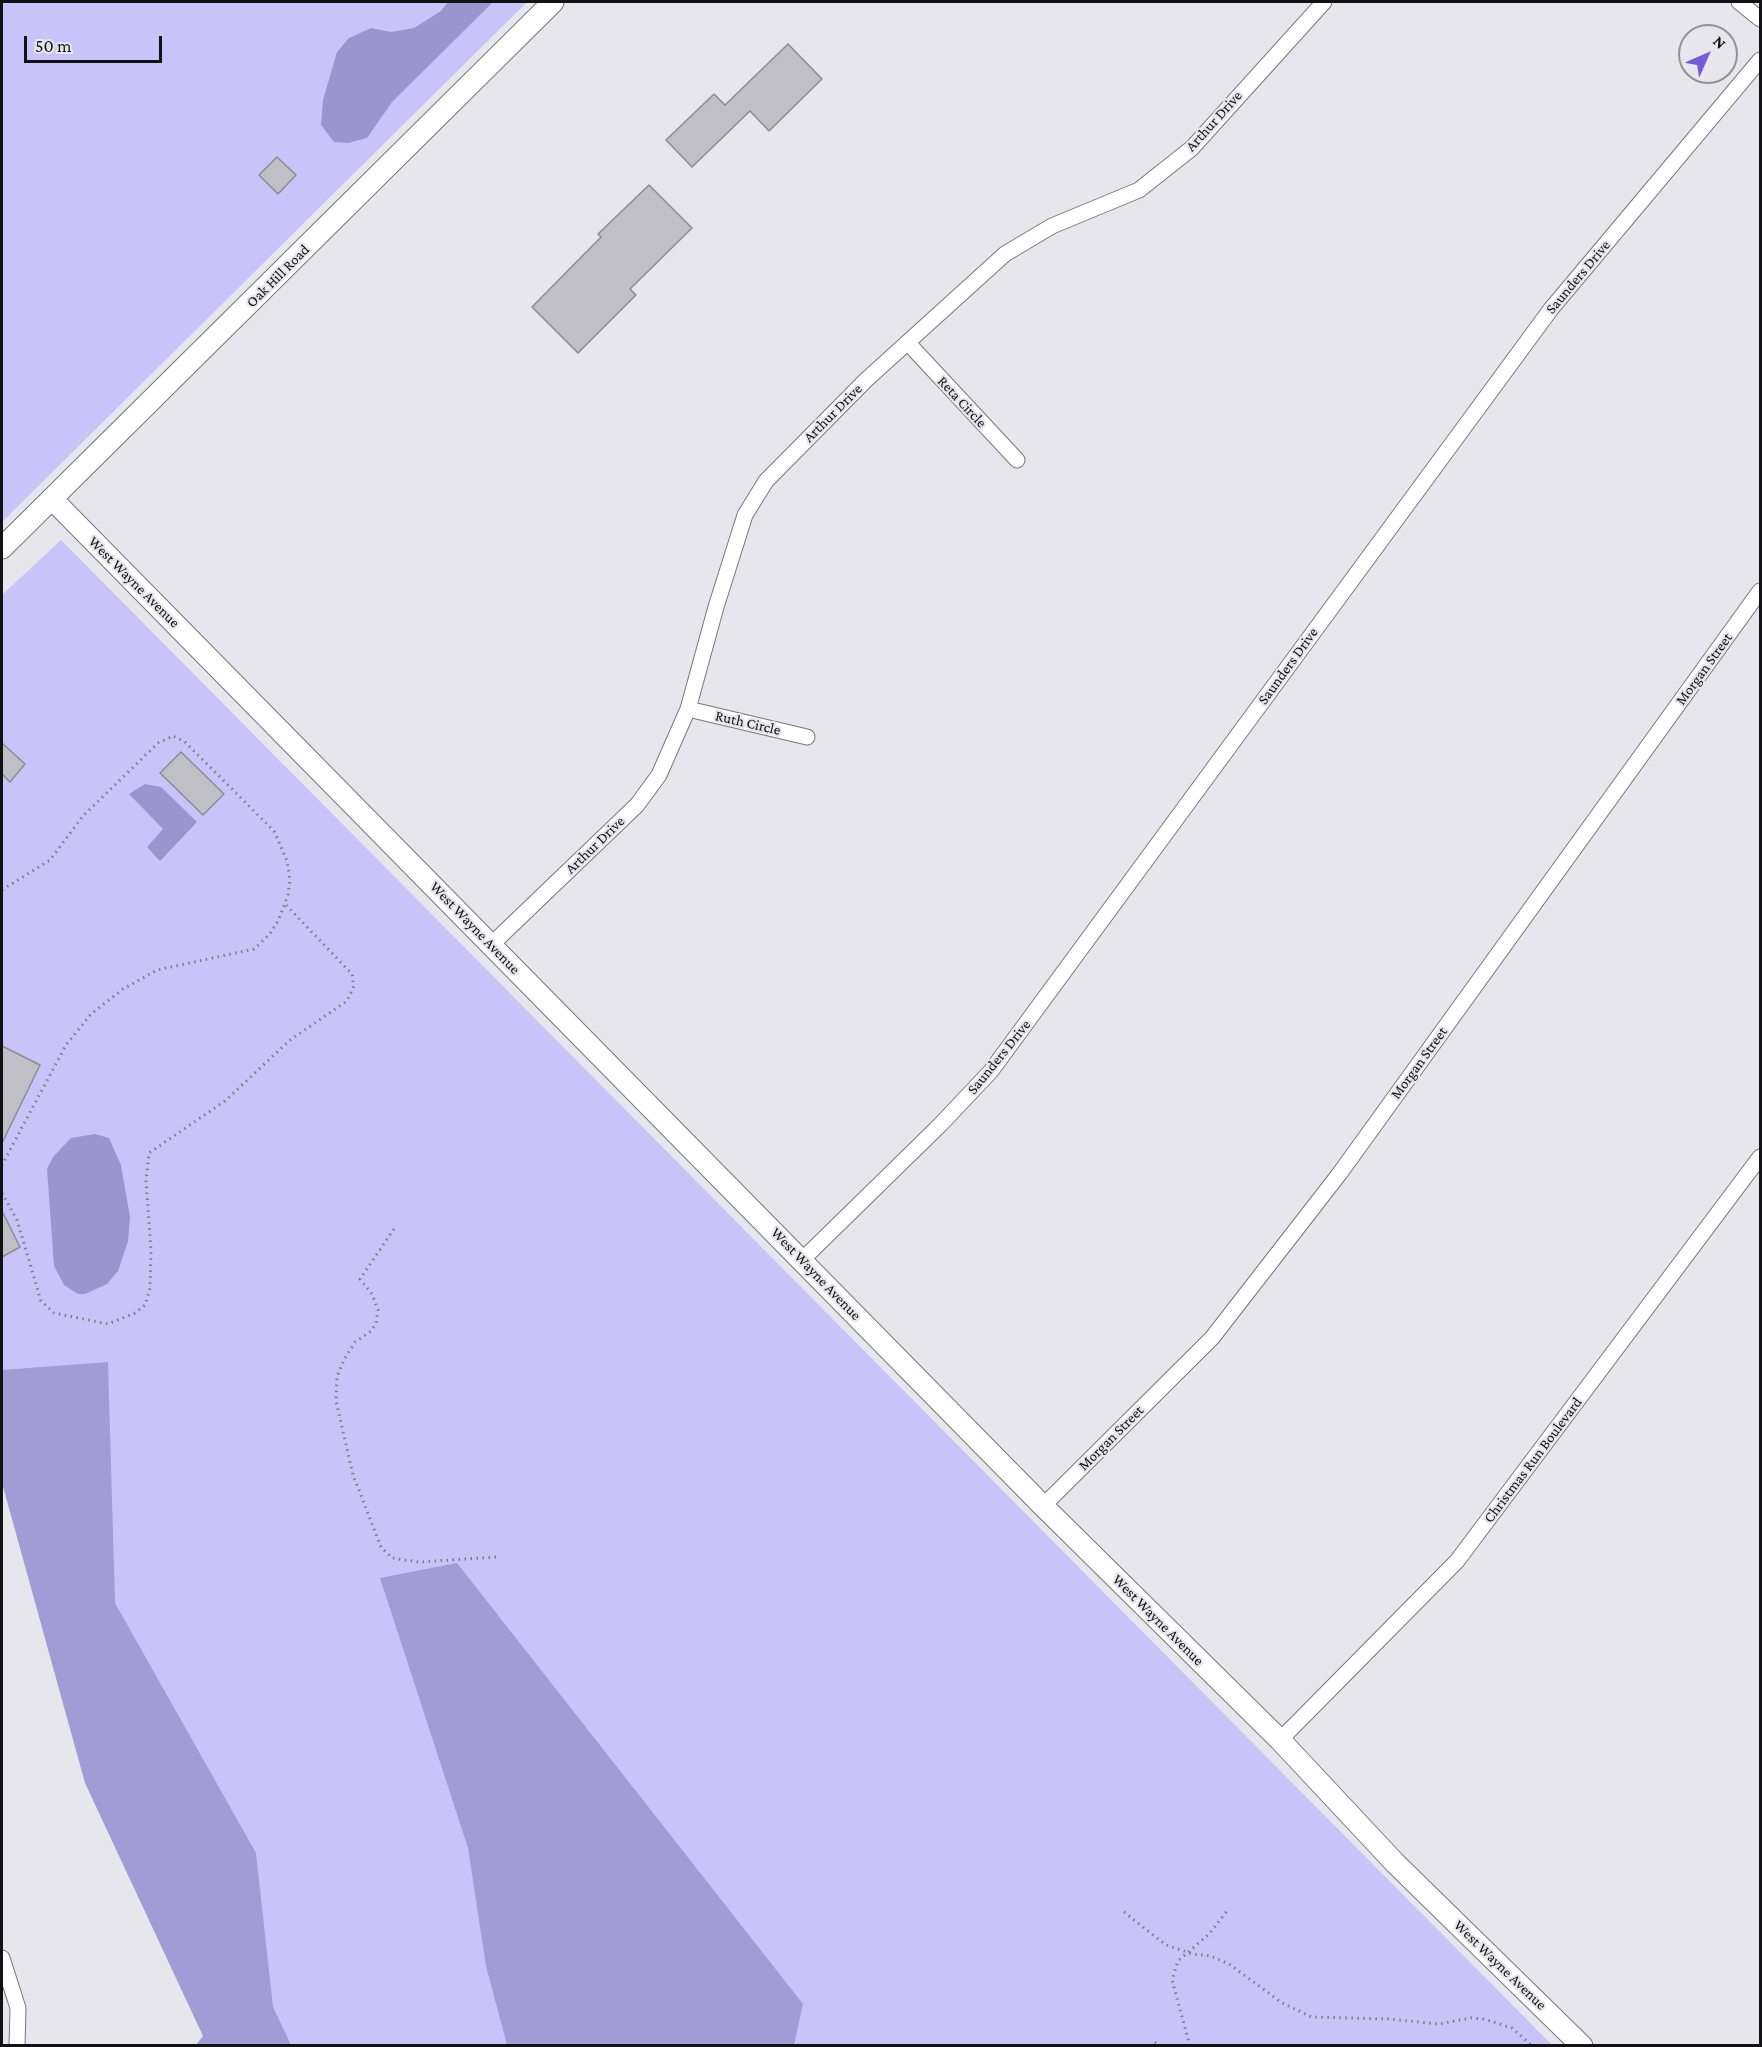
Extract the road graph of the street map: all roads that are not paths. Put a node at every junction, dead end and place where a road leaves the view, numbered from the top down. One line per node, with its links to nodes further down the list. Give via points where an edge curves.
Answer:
1 (553, 2): 8 (street, Oak Hill Road)
2 (1324, 2): 6 (street, Arthur Drive, via 1192,148 1139,190 1052,226 1005,254)
3 (1739, 2): 4 (street)
4 (1761, 19)
5 (1761, 60): 15 (street, Saunders Drive, via 1551,309 991,1071)
6 (908, 343): 7 (street, Reta Circle); 11 (street, Arthur Drive, via 795,450 766,481 745,515)
7 (1017, 460)
8 (53, 500): 9 (street, Oak Hill Road); 13 (street, West Wayne Avenue)
9 (2, 548)
10 (1761, 591): 16 (street, Morgan Street, via 1340,1173 1212,1338)
11 (688, 710): 12 (street, Ruth Circle); 13 (street, Arthur Drive, via 659,775 636,805)
12 (807, 736)
13 (491, 945): 15 (street, West Wayne Avenue)
14 (1761, 1157): 17 (street, Christmas Run Boulevard, via 1457,1561)
15 (802, 1260): 16 (street, West Wayne Avenue)
16 (1043, 1506): 17 (street, West Wayne Avenue)
17 (1280, 1740): 20 (street, West Wayne Avenue, via 1395,1863)
18 (2, 1958): 19 (street, via 18,2008)
19 (17, 2046)
20 (1582, 2046)

